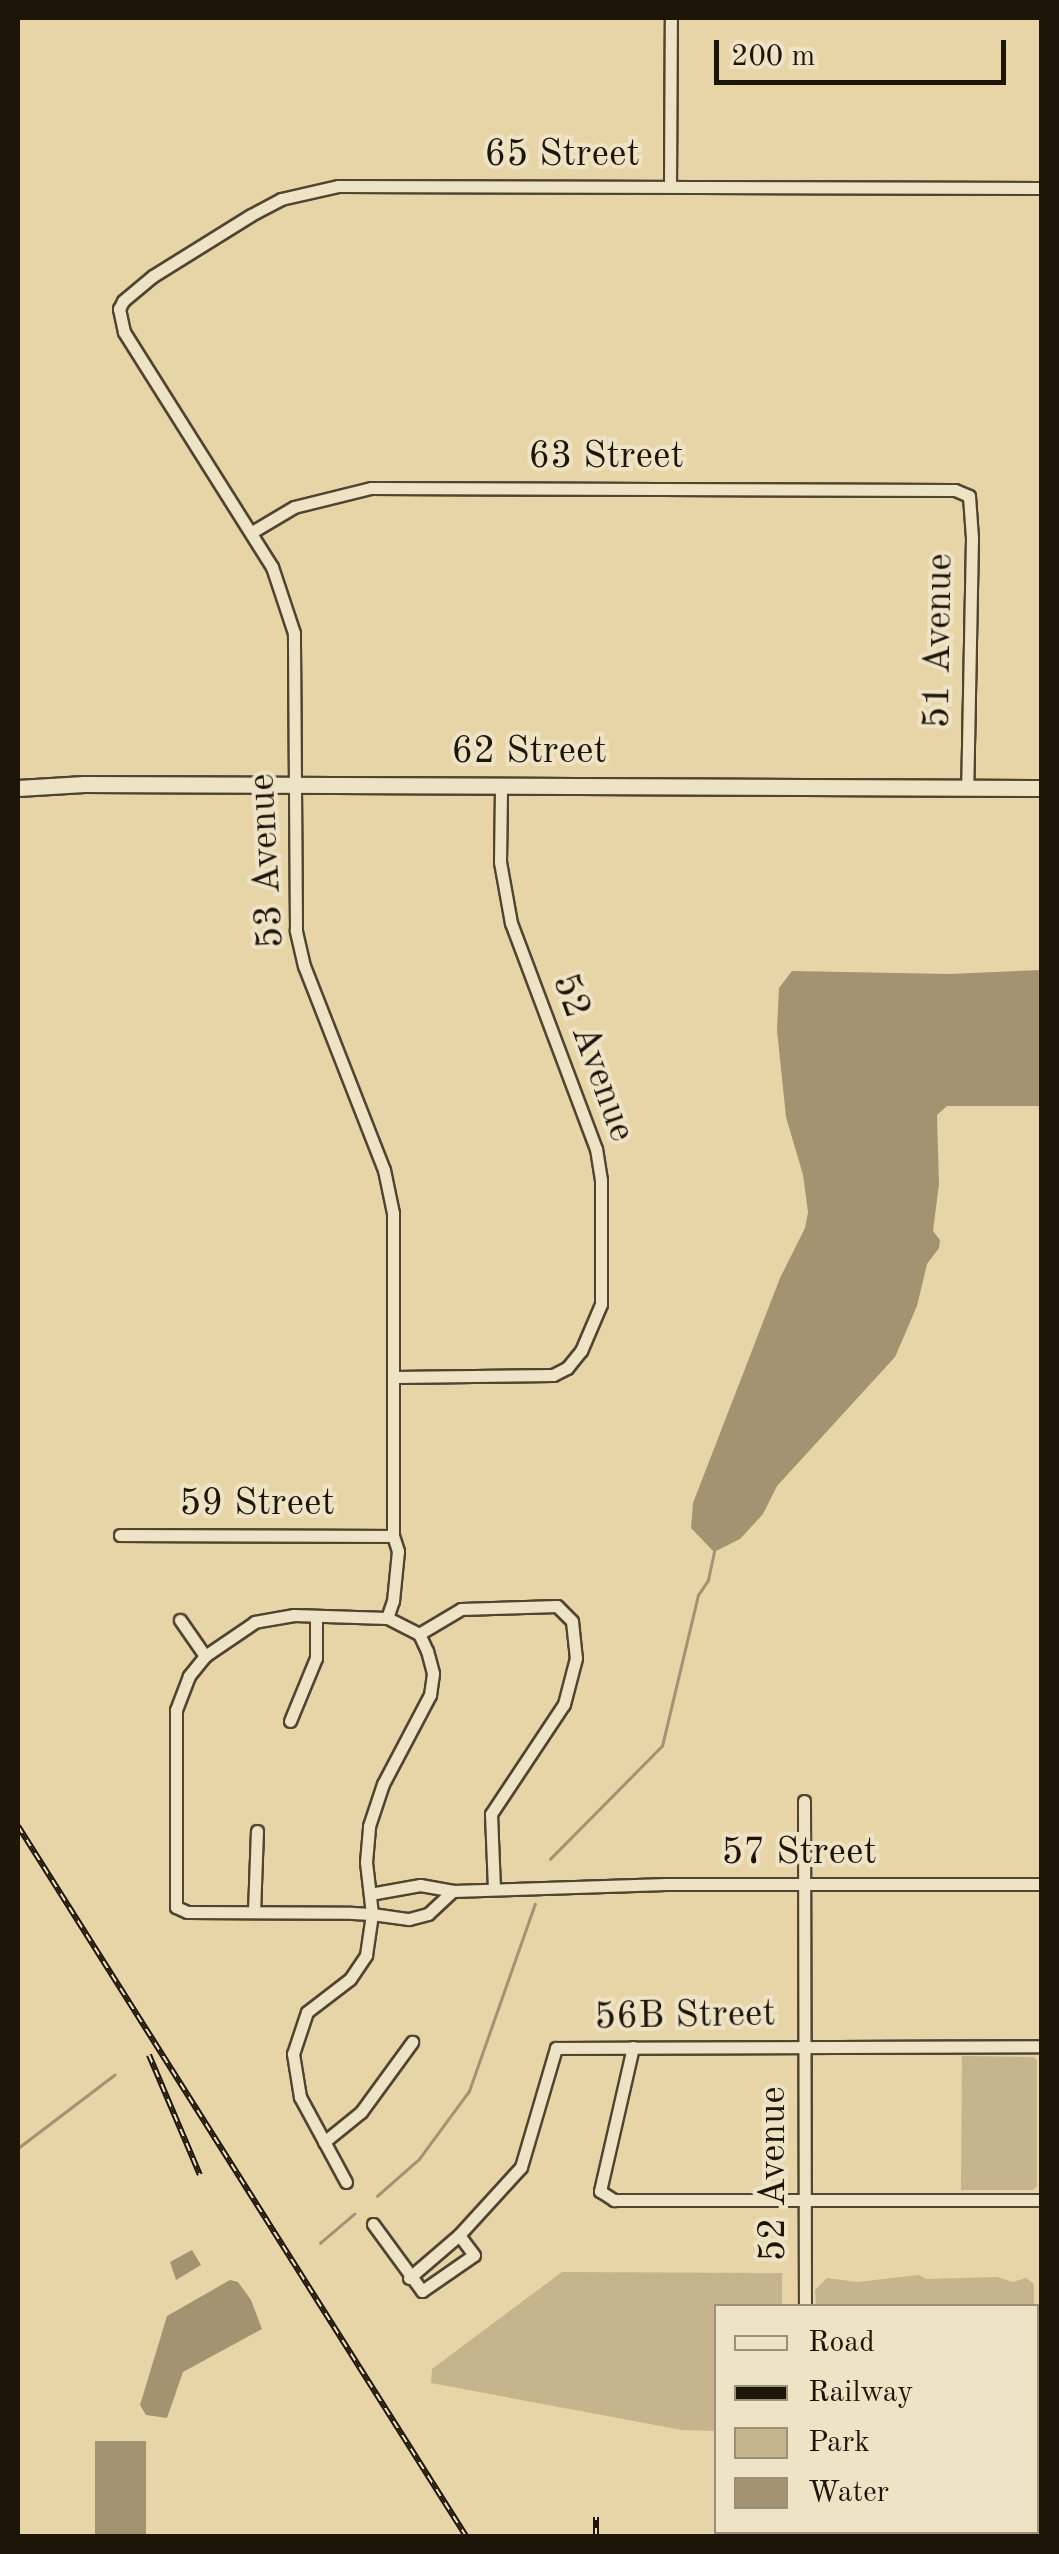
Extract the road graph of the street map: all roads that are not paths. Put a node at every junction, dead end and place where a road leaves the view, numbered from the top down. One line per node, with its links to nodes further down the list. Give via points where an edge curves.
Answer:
1 (670, 18): 2 (street)
2 (670, 186): 3 (street, 65 Street); 4 (street, 65 Street, via 338,186 305,192 251,215 154,276)
3 (1042, 188)
4 (119, 309): 6 (street, 53 Avenue, via 124,332)
5 (969, 496): 6 (street, 63 Street, via 942,488 371,488 294,507); 10 (street, 51 Avenue)
6 (252, 532): 7 (street, 53 Avenue, via 278,580 294,633)
7 (292, 786): 8 (main road, 62 Street); 9 (main road, 62 Street); 12 (street, 53 Avenue, via 298,946 390,1186)
8 (501, 786): 10 (main road, 62 Street); 12 (street, 52 Avenue, via 500,862 511,923 590,1129 602,1180 601,1304 581,1351 553,1375)
9 (18, 788)
10 (968, 788): 11 (main road, 62 Street)
11 (1042, 788)
12 (395, 1377): 14 (street, 53 Avenue)
13 (120, 1534): 14 (street, 59 Street)
14 (394, 1536): 16 (street, 53 Avenue, via 397,1577)
15 (316, 1616): 16 (street); 19 (street, via 255,1622); 20 (street, via 316,1658)
16 (387, 1618): 18 (street)
17 (180, 1620): 19 (street)
18 (419, 1634): 25 (street, via 462,1609 557,1606 572,1621 576,1658 564,1704 491,1814); 27 (street, via 432,1673 430,1695 372,1816)
19 (206, 1656): 28 (street, via 189,1676 176,1710 176,1907)
20 (290, 1720)
21 (804, 1801): 23 (street, 52 Avenue)
22 (257, 1831): 28 (street)
23 (805, 1884): 24 (street, 57 Street); 25 (street, 57 Street); 31 (street, 52 Avenue)
24 (1042, 1884)
25 (494, 1888): 26 (street, 57 Street)
26 (454, 1891): 27 (street, 57 Street, via 420,1885); 29 (street, via 428,1914)
27 (370, 1894): 29 (street)
28 (254, 1912): 29 (street)
29 (372, 1914): 34 (street, via 360,1968 315,2003 297,2032 294,2076)
30 (412, 2042): 34 (street, via 361,2112)
31 (805, 2046): 32 (street, 56B Street); 33 (street, 56B Street); 36 (street, 52 Avenue)
32 (1042, 2046)
33 (633, 2047): 36 (street, via 600,2191 614,2200); 39 (street, 56B Street, via 556,2048 521,2168)
34 (324, 2142): 35 (street)
35 (346, 2182)
36 (805, 2200): 37 (street); 41 (street, 52 Avenue)
37 (1042, 2200)
38 (374, 2224): 40 (street)
39 (459, 2235): 40 (street, 56B Street); 40 (street, via 474,2255 422,2291)
40 (409, 2278)
41 (805, 2304)

